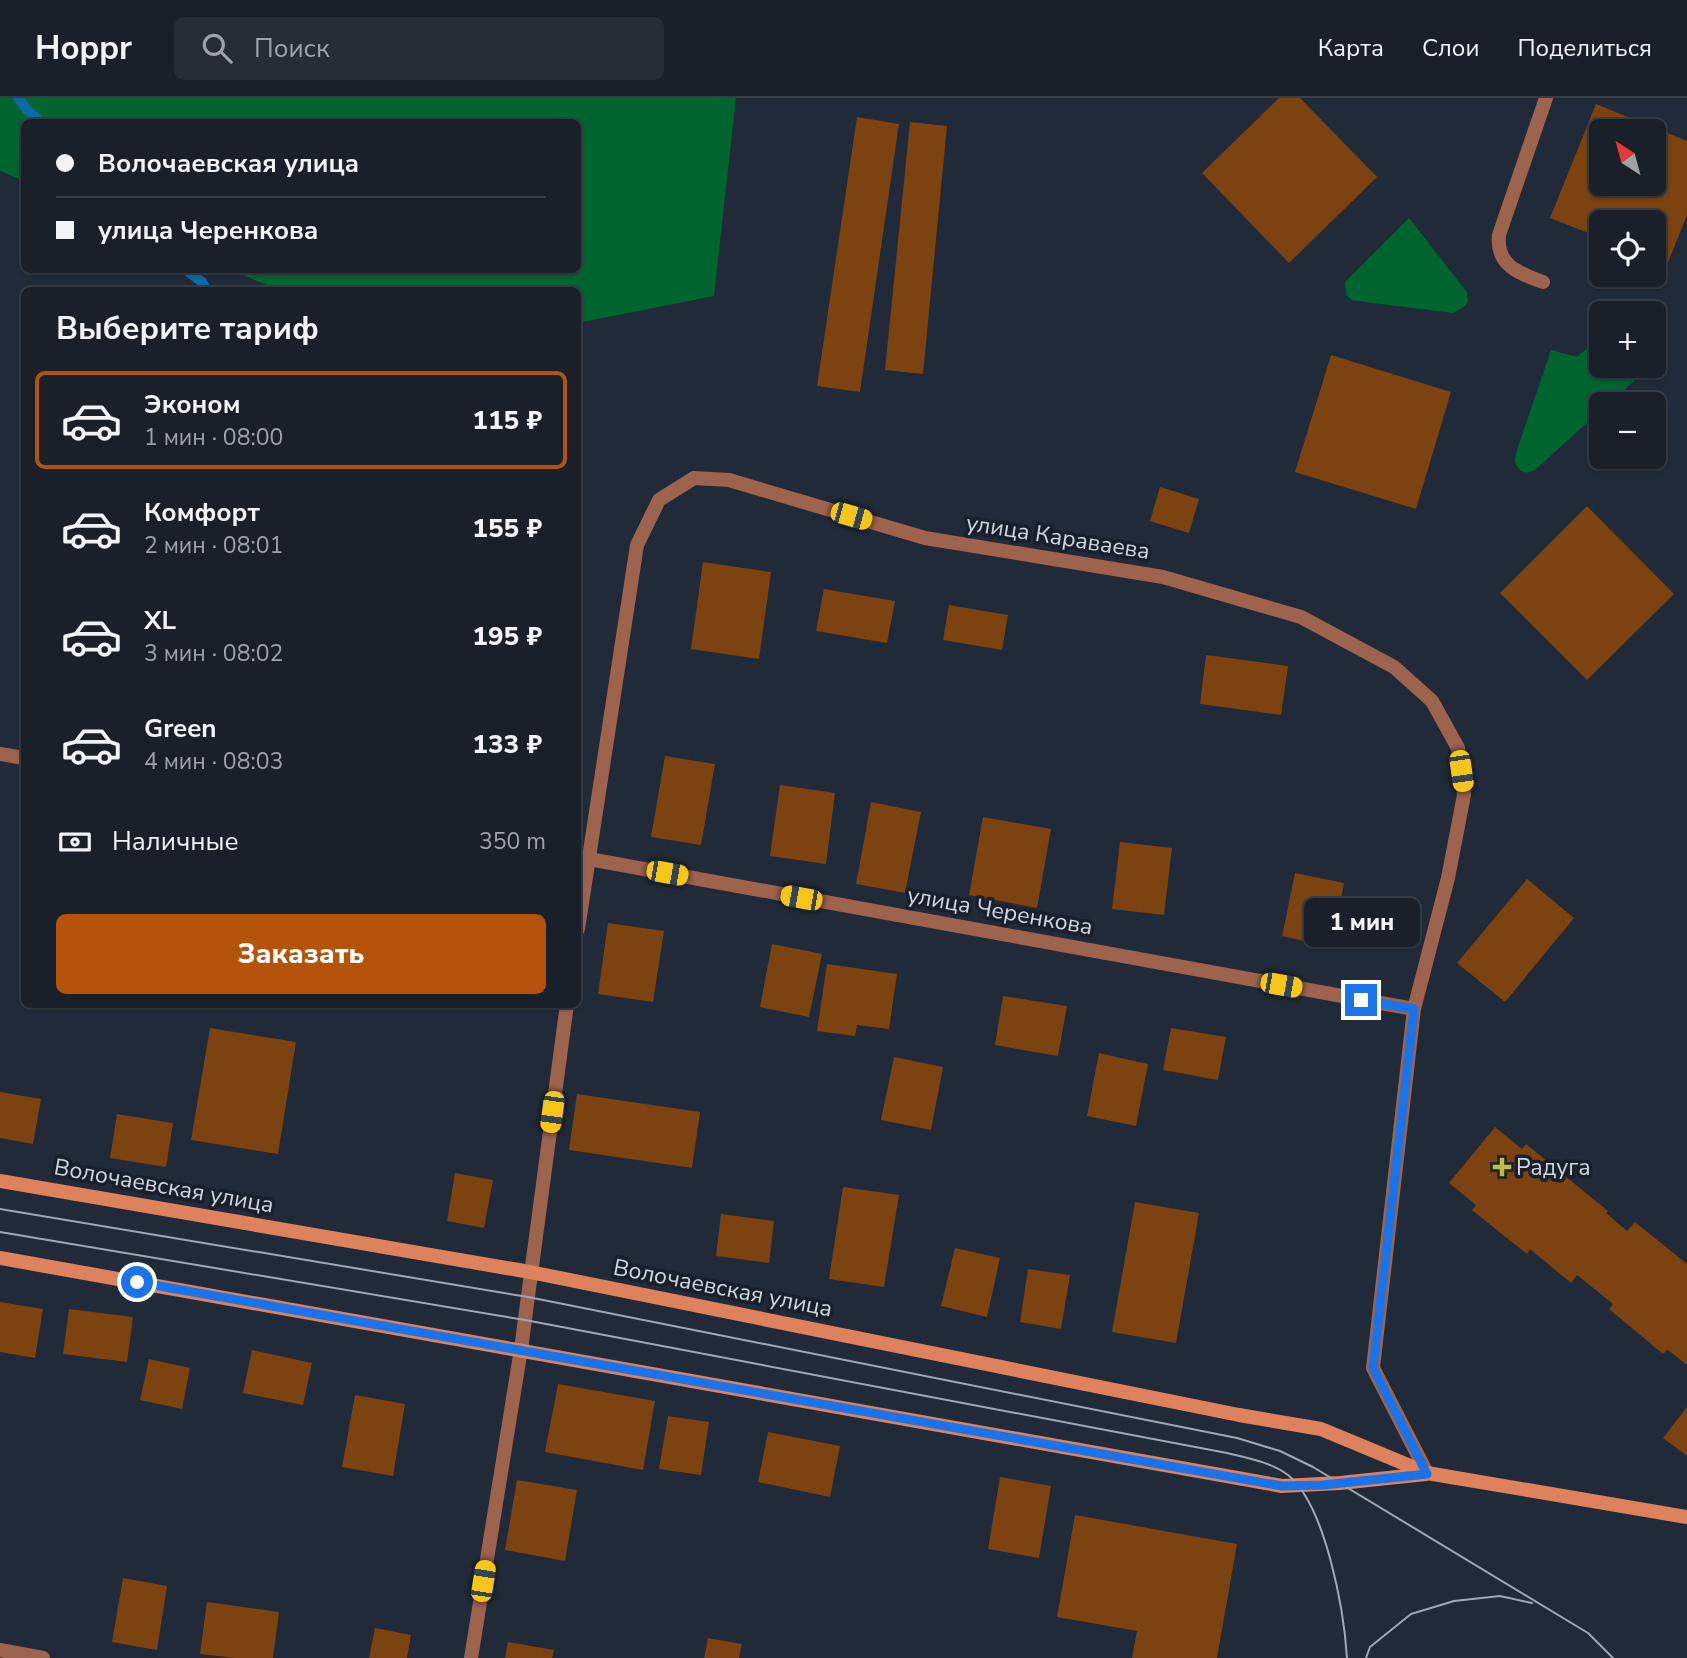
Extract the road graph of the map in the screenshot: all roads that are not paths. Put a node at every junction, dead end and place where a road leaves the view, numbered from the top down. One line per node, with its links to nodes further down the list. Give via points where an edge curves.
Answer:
1 (1546, 98): 2 (street, via 1498,246 1517,272)
2 (1543, 282)
3 (0, 754): 4 (street)
4 (21, 758)
5 (582, 858): 6 (street); 8 (street, улица Черенкова); 8 (street, улица Караваева, via 620,667 637,545 659,500 694,478 729,480 925,538 1163,578 1301,617 1394,667 1432,701 1458,748 1464,795)
6 (581, 876)
7 (566, 1008): 11 (street)
8 (1414, 1009): 13 (street, улица Караваева, via 1373,1368)
9 (0, 1181): 11 (main road, Волочаевская улица)
10 (0, 1258): 12 (main road, Волочаевская улица)
11 (530, 1272): 12 (street); 13 (main road, Волочаевская улица, via 1321,1429)
12 (521, 1349): 13 (main road, Волочаевская улица, via 1282,1486); 17 (street)
13 (1427, 1474): 14 (main road, Волочаевская улица)
14 (1687, 1517)
15 (0, 1650): 16 (street)
16 (43, 1658)
17 (471, 1658)

